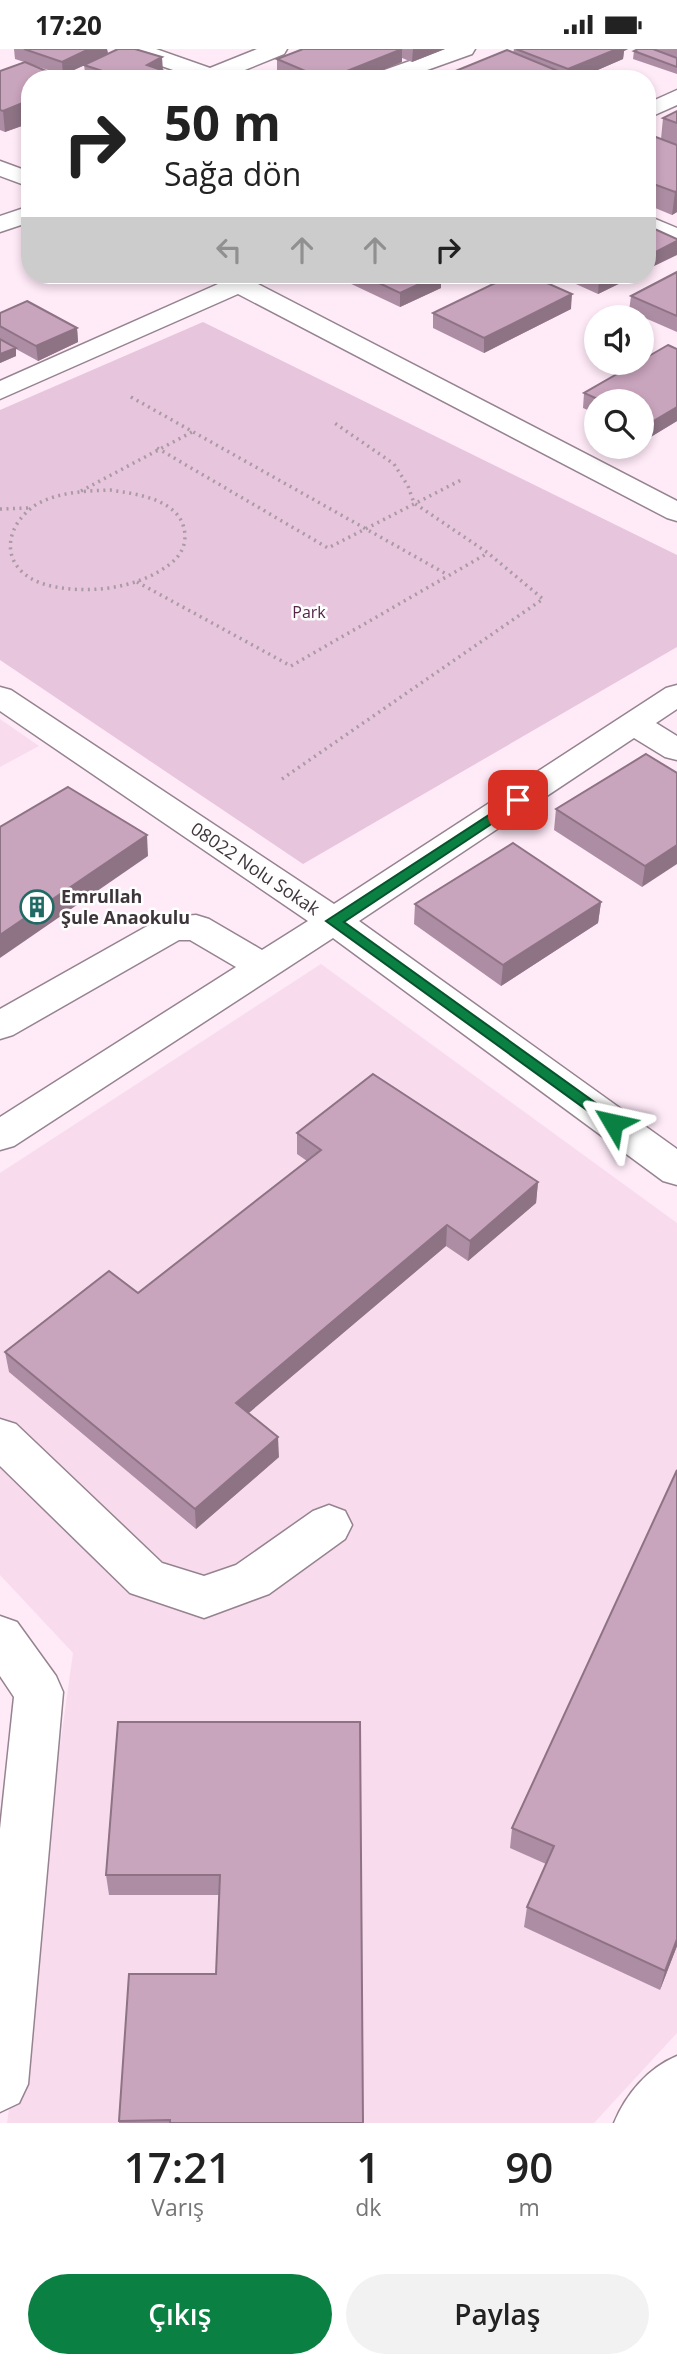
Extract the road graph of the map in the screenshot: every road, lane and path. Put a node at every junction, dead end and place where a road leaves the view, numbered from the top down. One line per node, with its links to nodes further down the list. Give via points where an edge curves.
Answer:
1 (135, 49): 4 (street)
2 (276, 49): 5 (street)
3 (464, 49): 6 (street)
4 (196, 70)
5 (232, 70)
6 (406, 70)
7 (677, 97): 8 (street)
8 (656, 107)
9 (0, 168): 10 (street)
10 (21, 176)
11 (21, 217): 12 (street)
12 (0, 225)
13 (227, 284): 15 (street)
14 (251, 284): 25 (street)
15 (0, 391)
16 (131, 397): 18 (path)
17 (333, 422): 22 (path, via 394,464)
18 (192, 432): 19 (path); 26 (path)
19 (157, 448): 21 (path); 26 (path, via 328,548)
20 (463, 479): 22 (path)
21 (81, 491): 23 (path); 31 (path, via 138,494 178,516 186,531 184,547 172,563)
22 (414, 503): 26 (path); 29 (path)
23 (29, 508): 24 (path); 27 (path, via 12,522)
24 (0, 509)
25 (677, 512)
26 (364, 528): 30 (path)
27 (4, 538)
28 (4, 546): 31 (path, via 16,569 37,581 94,590)
29 (488, 553): 30 (path); 36 (path, via 543,599)
30 (449, 576): 31 (path, via 291,666)
31 (136, 582)
32 (677, 695): 34 (street)
33 (0, 697): 37 (street, 08022 Nolu Sokak)
34 (634, 725): 35 (street); 37 (street)
35 (677, 750)
36 (282, 779)
37 (334, 921): 38 (street); 41 (street, 08022 Nolu Sokak)
38 (263, 967): 39 (street, via 196,927 171,929); 40 (street)
39 (0, 1026)
40 (0, 1136)
41 (677, 1170)
42 (0, 1437): 43 (street, via 147,1579 204,1597 252,1580)
43 (329, 1525)
44 (0, 1637): 45 (street, via 38,1692)
45 (0, 2084)
46 (677, 2084): 47 (street)
47 (642, 2123)

